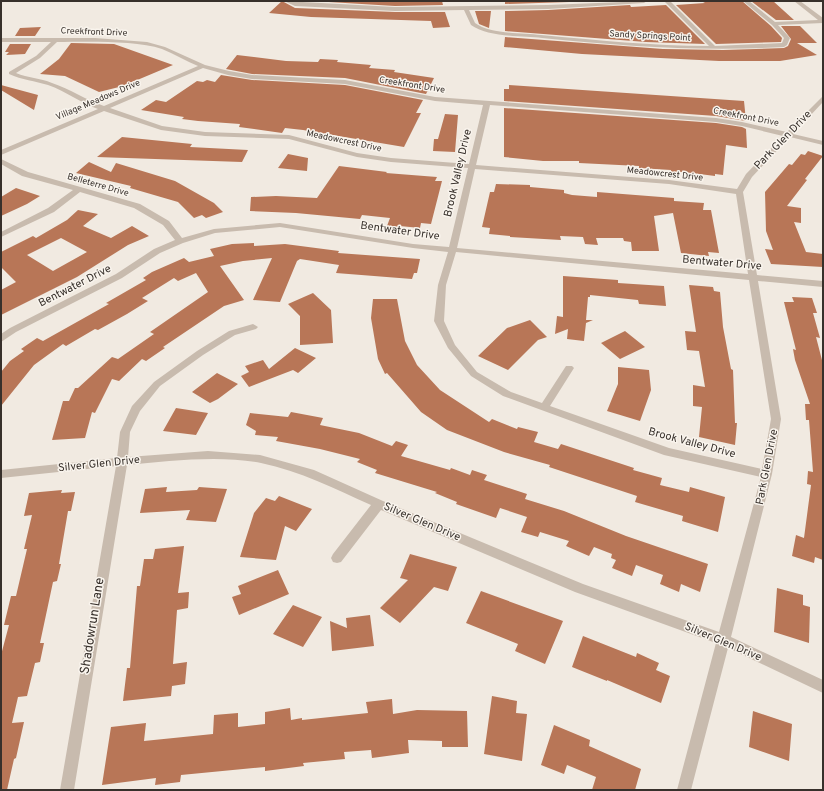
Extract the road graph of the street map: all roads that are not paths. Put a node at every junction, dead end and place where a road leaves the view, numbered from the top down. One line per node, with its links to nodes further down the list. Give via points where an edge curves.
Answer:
1 (287, 1): 8 (street, via 296,4 395,10)
2 (544, 1): 7 (street)
3 (644, 1): 7 (street)
4 (667, 1): 13 (street)
5 (746, 1): 10 (street, Sandy Springs Point)
6 (797, 1): 9 (street)
7 (548, 7): 8 (street)
8 (466, 8): 13 (street, Sandy Springs Point, via 470,21 478,27 507,33 605,43)
9 (823, 21): 10 (street)
10 (774, 24): 13 (street, Sandy Springs Point, via 787,38 784,45)
11 (1, 40): 12 (street, Creekfront Drive)
12 (56, 40): 14 (street, Creekfront Drive, via 146,44 163,48); 17 (street, Meadowcrest Drive, via 38,57 11,73 68,91 85,102)
13 (713, 47)
14 (203, 66): 16 (street, Creekfront Drive, via 252,77 345,82 435,99); 17 (street, Village Meadows Drive)
15 (823, 98): 18 (street, Park Glen Drive)
16 (487, 103): 18 (street, Creekfront Drive, via 716,120); 22 (street, Brook Valley Drive)
17 (102, 108): 20 (street, Village Meadows Drive); 22 (street, Meadowcrest Drive, via 161,128 184,132 289,137 357,155 391,160)
18 (787, 135): 19 (street, Creekfront Drive); 24 (street, Park Glen Drive, via 749,176)
19 (823, 143)
20 (1, 153)
21 (1, 162): 23 (street, Belleterre Drive, via 25,174)
22 (472, 165): 24 (street, Meadowcrest Drive, via 669,182); 27 (street, Brook Valley Drive)
23 (78, 190): 25 (street, via 51,210); 26 (street, Belleterre Drive, via 137,206 166,223)
24 (738, 192): 28 (street, Park Glen Drive)
25 (1, 234)
26 (180, 241): 27 (street, Bentwater Drive, via 214,231 280,225 413,246); 31 (street, Bentwater Drive, via 157,251 119,276)
27 (453, 249): 28 (street, Bentwater Drive); 33 (street, Brook Valley Drive, via 442,285 438,321 451,346 474,374 506,394)
28 (752, 277): 29 (street, Bentwater Drive); 36 (street, Park Glen Drive, via 776,419)
29 (823, 284)
30 (253, 327): 34 (street, Shadowrun Lane, via 232,333 157,384 136,408 125,432)
31 (1, 339)
32 (569, 368): 33 (street)
33 (544, 408): 36 (street, Brook Valley Drive, via 668,452)
34 (122, 462): 35 (street, Silver Glen Drive); 37 (street, Silver Glen Drive, via 208,455 260,459 314,474); 41 (street, Shadowrun Lane, via 104,557)
35 (1, 474)
36 (768, 474): 39 (street, Park Glen Drive)
37 (379, 504): 38 (street); 39 (street, Silver Glen Drive, via 579,588)
38 (337, 558)
39 (724, 640): 40 (street, Silver Glen Drive); 42 (street, Park Glen Drive)
40 (823, 687)
41 (67, 790)
42 (684, 790)

